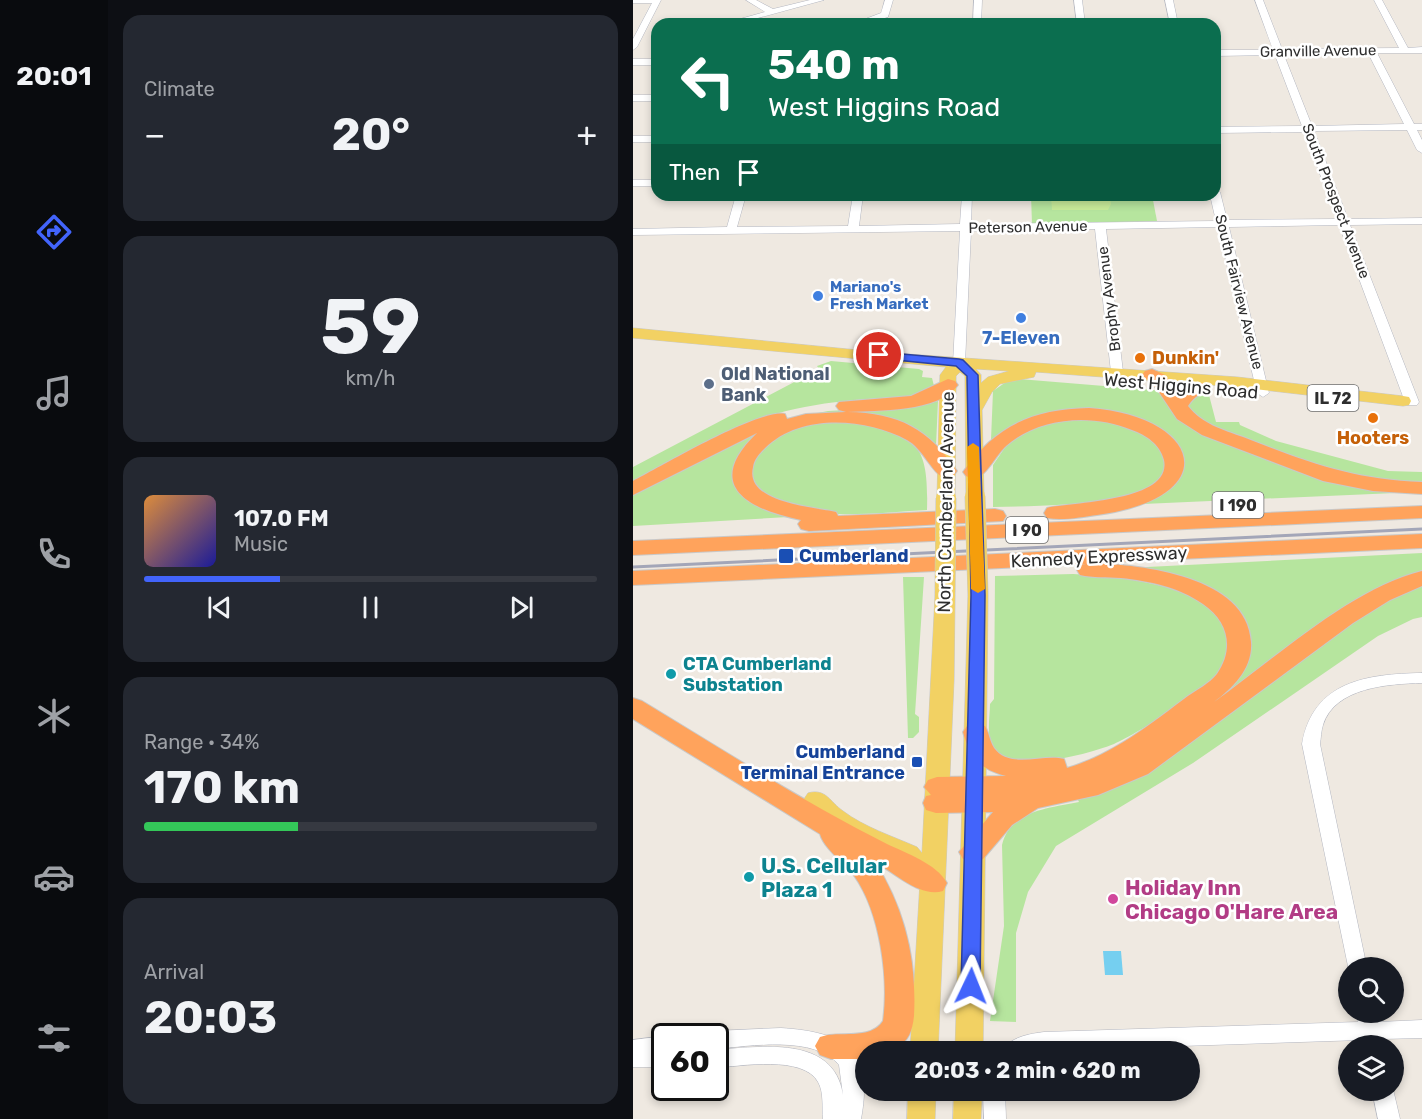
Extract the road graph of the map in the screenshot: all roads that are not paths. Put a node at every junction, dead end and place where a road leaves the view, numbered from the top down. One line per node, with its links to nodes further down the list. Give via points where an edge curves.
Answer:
1 (657, 0): 11 (street); 18 (street)
2 (750, 0): 12 (street)
3 (820, 0): 12 (street)
4 (889, 0): 14 (street, via 885,15)
5 (978, 0): 15 (street)
6 (1078, 0): 16 (street)
7 (1169, 0): 17 (street)
8 (1260, 0): 24 (street, South Prospect Avenue)
9 (1368, 0): 21 (street)
10 (1378, 0): 22 (street)
11 (633, 1)
12 (773, 12): 13 (street)
13 (750, 18)
14 (876, 18)
15 (977, 18)
16 (1080, 18)
17 (1174, 18)
18 (637, 30): 19 (street)
19 (633, 47)
20 (1375, 50): 21 (street, Granville Avenue); 24 (street, Granville Avenue); 30 (street)
21 (1394, 50): 22 (street, Granville Avenue)
22 (1405, 50): 23 (street, Granville Avenue)
23 (1422, 50)
24 (1279, 52): 25 (street, Granville Avenue); 31 (street, South Prospect Avenue)
25 (1221, 53)
26 (633, 62): 27 (street)
27 (651, 62)
28 (633, 98): 29 (street)
29 (651, 98)
30 (1419, 128): 31 (street); 35 (street)
31 (1308, 129): 32 (street); 43 (street, South Prospect Avenue)
32 (1221, 130)
33 (633, 139): 34 (street)
34 (651, 139)
35 (1422, 150)
36 (633, 183): 37 (street)
37 (651, 183)
38 (739, 201): 48 (street)
39 (857, 201): 47 (street)
40 (967, 201): 46 (street)
41 (1217, 201): 44 (street, South Fairview Avenue)
42 (1422, 221): 43 (street, Peterson Avenue)
43 (1344, 222): 44 (street, Peterson Avenue); 58 (street, South Prospect Avenue)
44 (1223, 224): 45 (street, Peterson Avenue); 57 (street, South Fairview Avenue)
45 (1100, 227): 46 (street, Peterson Avenue); 53 (street, Brophy Avenue)
46 (965, 228): 47 (street, Peterson Avenue); 51 (street)
47 (853, 229): 48 (street, Peterson Avenue)
48 (731, 231): 49 (street, Peterson Avenue)
49 (633, 232)
50 (633, 333): 51 (main road, West Higgins Road / IL 72)
51 (959, 363): 52 (main road, West Higgins Road / IL 72); 53 (main road, West Higgins Road); 55 (main road, North Cumberland Avenue, via 948,375); 60 (main road, North Cumberland Avenue, via 973,375)
52 (1031, 372): 54 (main road, West Higgins Road / IL 72); 60 (main road, via 1002,377 986,386)
53 (1117, 372): 54 (main road, West Higgins Road)
54 (1158, 380): 56 (main road, West Higgins Road / IL 72); 57 (main road, West Higgins Road); 59 (highway)
55 (948, 385): 61 (main road, North Cumberland Avenue); 64 (highway, via 916,402 829,408 764,422)
56 (1197, 387): 57 (main road, West Higgins Road / IL 72); 59 (highway, via 1187,392)
57 (1262, 389): 58 (main road, West Higgins Road / IL 72)
58 (1412, 402)
59 (1178, 406): 63 (highway, via 1195,424 1307,470 1364,485)
60 (973, 413): 62 (main road, North Cumberland Avenue)
61 (947, 471): 68 (highway, via 917,437 881,422 856,418 827,418 781,429 760,441 744,460 744,483 760,500 774,507 823,517); 80 (main road, North Cumberland Avenue, bridge)
62 (973, 472): 67 (highway, via 989,450 1010,433 1056,416 1098,415 1128,421 1157,435 1170,448 1174,473 1156,491 1123,503); 77 (main road, North Cumberland Avenue, bridge, via 978,595)
63 (1422, 488)
64 (633, 489)
65 (1422, 497): 67 (highway, I 190)
66 (1422, 512): 71 (highway, I 90)
67 (1055, 513): 68 (highway, I 190)
68 (914, 519): 69 (highway, I 190)
69 (633, 533)
70 (1422, 541): 72 (highway, Kennedy Expressway / I 90)
71 (633, 548)
72 (934, 565): 73 (highway, Kennedy Expressway / I 90); 78 (highway, via 1146,575 1175,581 1222,607 1240,633 1239,660 1233,670 1224,682)
73 (633, 578)
74 (1422, 578): 81 (highway, via 1357,608 1139,768 1093,788)
75 (1422, 678): 85 (street, via 1389,679 1347,690 1324,707 1311,732)
76 (633, 707): 82 (highway)
77 (976, 732): 78 (highway, via 982,751 994,762 1011,768 1046,767); 79 (main road, North Cumberland Avenue)
78 (1124, 752): 79 (highway, via 1089,771)
79 (973, 794): 80 (highway); 81 (highway); 83 (main road, North Cumberland Avenue)
80 (937, 795): 84 (main road, North Cumberland Avenue)
81 (1033, 801): 83 (highway, via 997,821)
82 (815, 809): 84 (highway); 92 (highway, via 881,894 895,936 898,965 899,1004 894,1033 875,1045)
83 (973, 852): 90 (main road, North Cumberland Avenue)
84 (933, 884): 89 (main road, North Cumberland Avenue)
85 (1355, 957)
86 (1369, 1029): 87 (street); 91 (street)
87 (1422, 1029)
88 (729, 1039): 92 (street, via 771,1036)
89 (925, 1041)
90 (969, 1041)
91 (1044, 1041)
92 (831, 1046): 103 (street, via 851,1066)
93 (651, 1047): 94 (street)
94 (633, 1049)
95 (633, 1058): 96 (street)
96 (651, 1059)
97 (729, 1059): 102 (street, via 787,1057 819,1066 828,1079)
98 (922, 1101): 104 (main road)
99 (968, 1101): 105 (main road)
100 (994, 1101): 106 (street)
101 (1385, 1101): 107 (street)
102 (834, 1119)
103 (850, 1119)
104 (921, 1119)
105 (967, 1119)
106 (995, 1119)
107 (1389, 1119)

